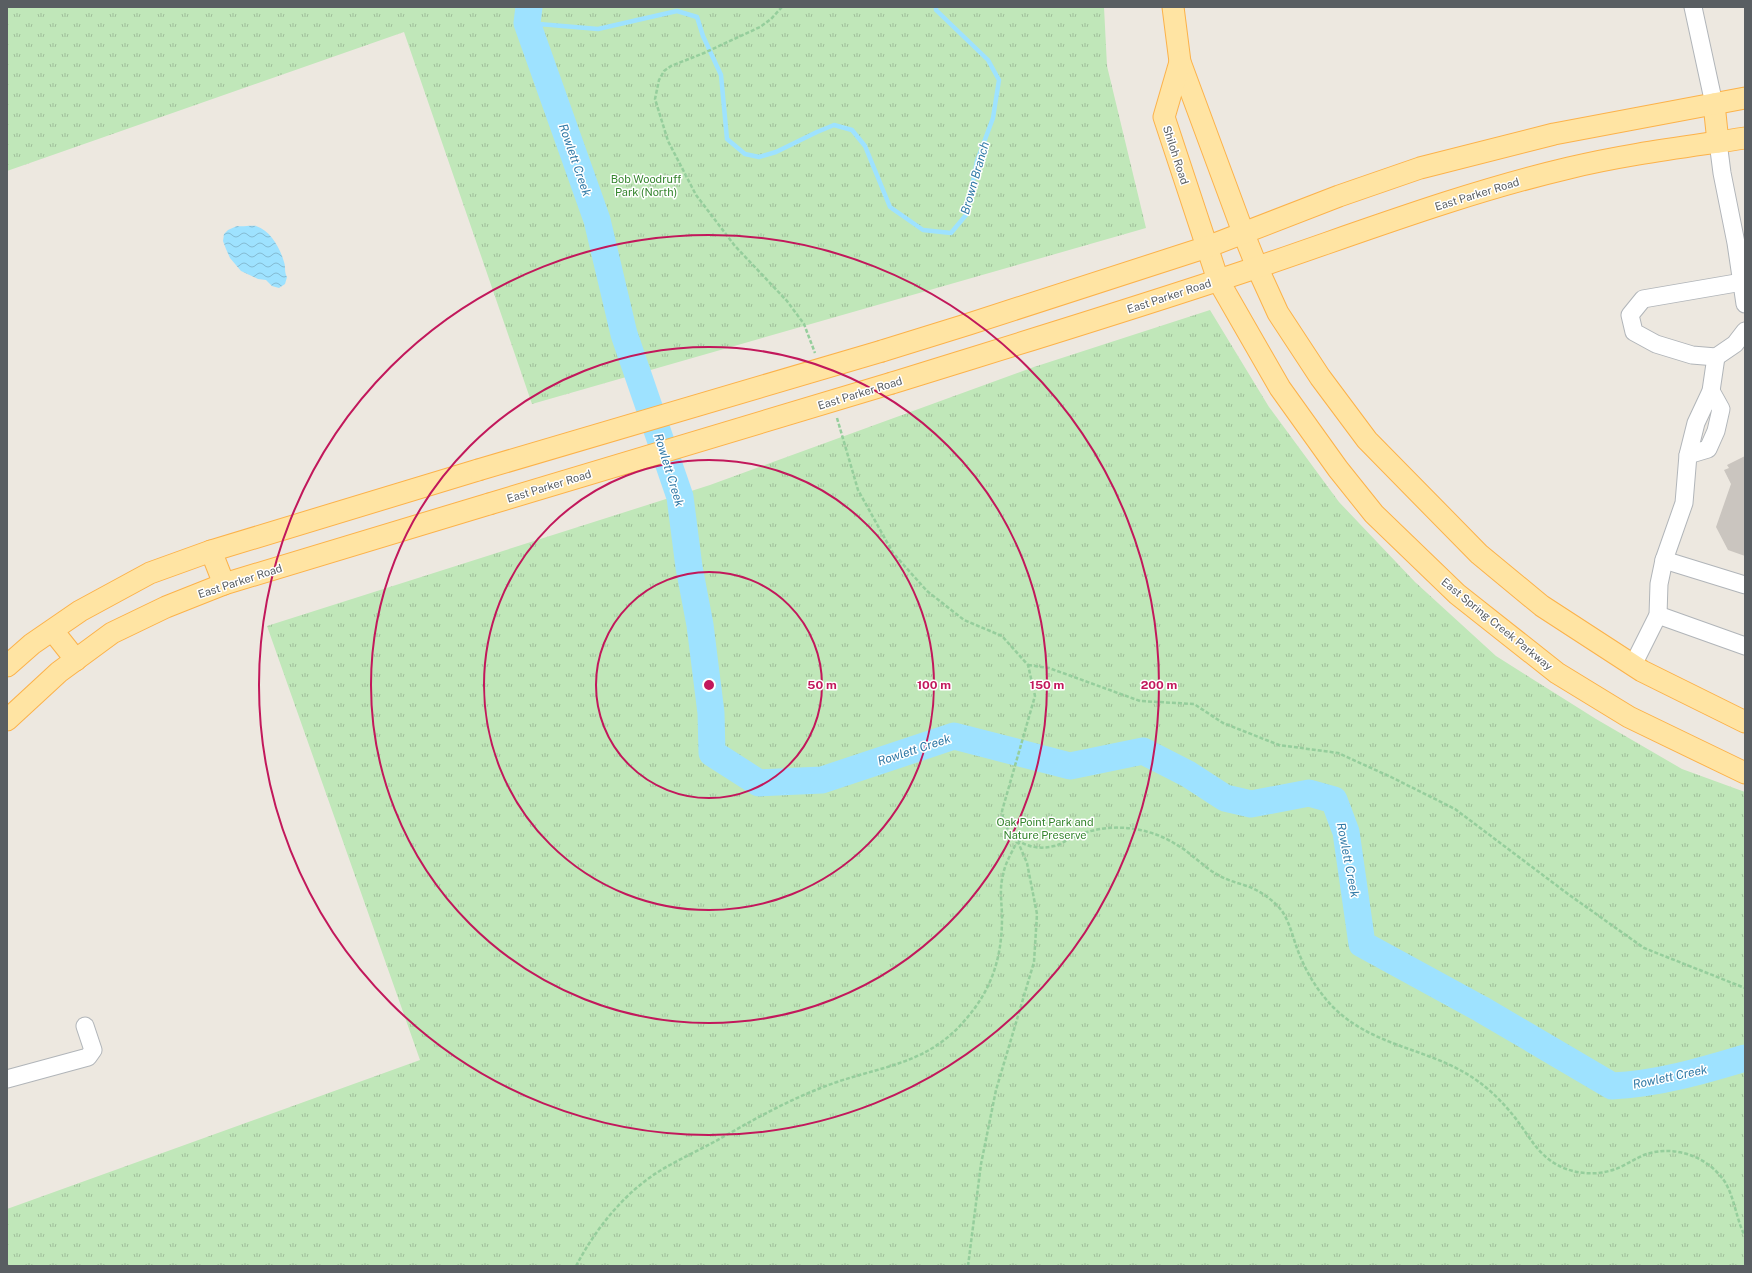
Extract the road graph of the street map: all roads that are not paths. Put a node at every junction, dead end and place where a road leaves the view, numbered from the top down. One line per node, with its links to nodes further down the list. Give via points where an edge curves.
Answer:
1 (1693, 7): 5 (lane)
2 (1173, 8): 3 (main road, Shiloh Road)
3 (1180, 62): 8 (main road, Shiloh Road); 10 (main road, Shiloh Road, via 1164,117)
4 (1745, 98): 5 (main road)
5 (1714, 104): 7 (main road); 8 (main road, via 1554,134 1420,168)
6 (1745, 138): 7 (main road, East Parker Road)
7 (1718, 142): 9 (lane, via 1722,173); 11 (main road, East Parker Road, via 1634,155 1499,187 1377,225)
8 (1243, 232): 10 (main road); 11 (main road)
9 (1741, 243): 13 (lane)
10 (1207, 247): 12 (main road, East Spring Creek Parkway); 21 (main road, bridge, via 882,351)
11 (1257, 267): 12 (main road, East Parker Road); 29 (main road, via 1278,313 1320,377 1367,440 1479,554 1542,606)
12 (1218, 280): 23 (main road, East Parker Road, bridge, via 892,383); 33 (main road, East Spring Creek Parkway, via 1280,388 1338,469 1374,514 1457,594 1557,673 1629,716)
13 (1742, 282): 14 (lane); 16 (lane, via 1643,299 1630,315 1634,332 1656,344 1692,355)
14 (1745, 304)
15 (1745, 331): 16 (lane, via 1735,344)
16 (1716, 357): 17 (lane)
17 (1711, 390): 18 (lane); 19 (lane, via 1721,409)
18 (1696, 423): 19 (lane); 20 (lane)
19 (1716, 431): 20 (lane, via 1708,449)
20 (1688, 455): 22 (lane, via 1684,503)
21 (211, 551): 23 (main road); 26 (main road, via 150,573 80,611)
22 (1664, 560): 24 (lane); 25 (lane, via 1658,584)
23 (224, 584): 28 (main road, East Parker Road, via 166,607 112,633)
24 (1745, 584)
25 (1658, 615): 27 (lane); 29 (lane)
26 (53, 631): 28 (main road); 30 (main road, via 32,644)
27 (1745, 646)
28 (76, 660): 31 (main road, East Parker Road, via 59,672)
29 (1633, 665): 32 (main road)
30 (7, 666)
31 (7, 720)
32 (1745, 722)
33 (1745, 773)
34 (85, 1026): 35 (lane, via 93,1050 88,1057)
35 (7, 1080)

